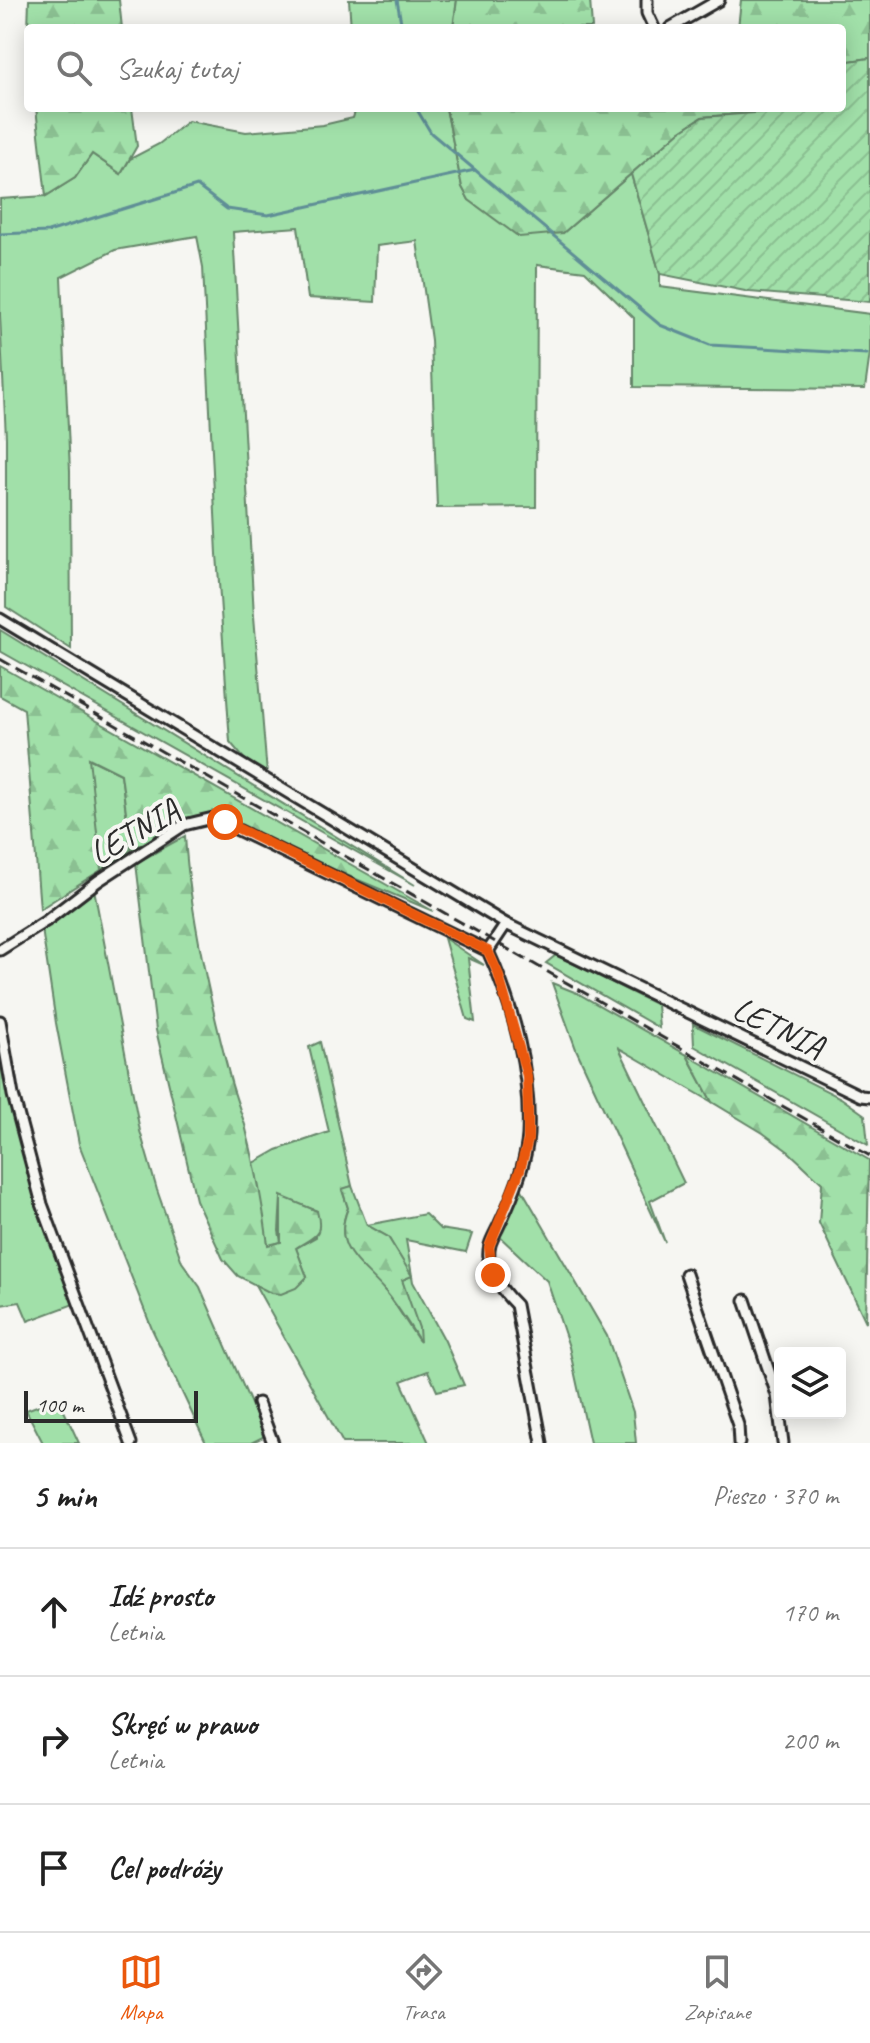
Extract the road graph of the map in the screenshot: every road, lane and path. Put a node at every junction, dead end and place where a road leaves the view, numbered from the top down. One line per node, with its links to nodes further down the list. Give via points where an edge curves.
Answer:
1 (647, 0): 3 (street)
2 (719, 0): 4 (street)
3 (652, 24)
4 (677, 24)
5 (0, 619): 6 (street, LETNIA)
6 (506, 924): 8 (street); 10 (street, LETNIA)
7 (0, 950): 8 (street, LETNIA, via 184,825 213,818)
8 (488, 951): 17 (street, via 527,1076 528,1109 528,1140 520,1170 489,1247 493,1275 516,1305)
9 (0, 1021): 15 (street, via 42,1204)
10 (870, 1097)
11 (686, 1274): 18 (street, via 738,1425)
12 (745, 1300): 19 (street, via 777,1395)
13 (258, 1403): 14 (street)
14 (272, 1440): 16 (street)
15 (131, 1443)
16 (259, 1443)
17 (542, 1443)
18 (739, 1443)
19 (783, 1443)

